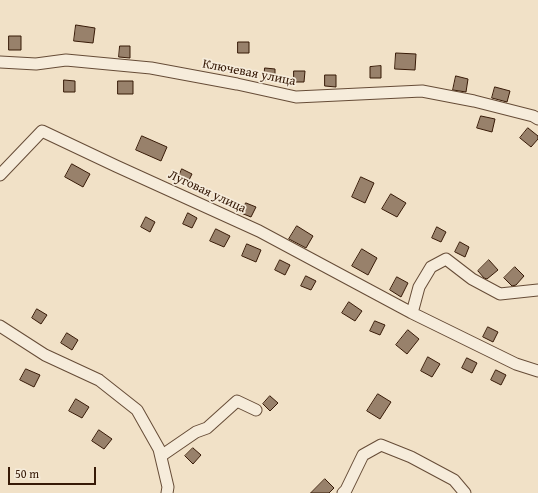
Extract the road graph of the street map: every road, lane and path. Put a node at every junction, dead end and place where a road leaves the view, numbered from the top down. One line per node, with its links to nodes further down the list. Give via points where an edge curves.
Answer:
1 (0, 62): 2 (street, Ключевая улица, via 36,64 66,60 151,68 296,97 422,91 474,101)
2 (538, 119)
3 (0, 175): 5 (street, Луговая улица, via 42,131 259,231)
4 (538, 290): 5 (street, via 500,294 472,279 446,259 431,267 419,287)
5 (412, 313): 7 (street, Луговая улица, via 516,364)
6 (0, 326): 9 (street, via 45,355 99,380 138,410)
7 (538, 371)
8 (256, 410): 9 (street, via 237,401 207,428 196,432)
9 (161, 456): 10 (street)
10 (168, 493)
11 (343, 493): 12 (street, via 363,455 381,445 411,457 454,480)
12 (465, 493)

